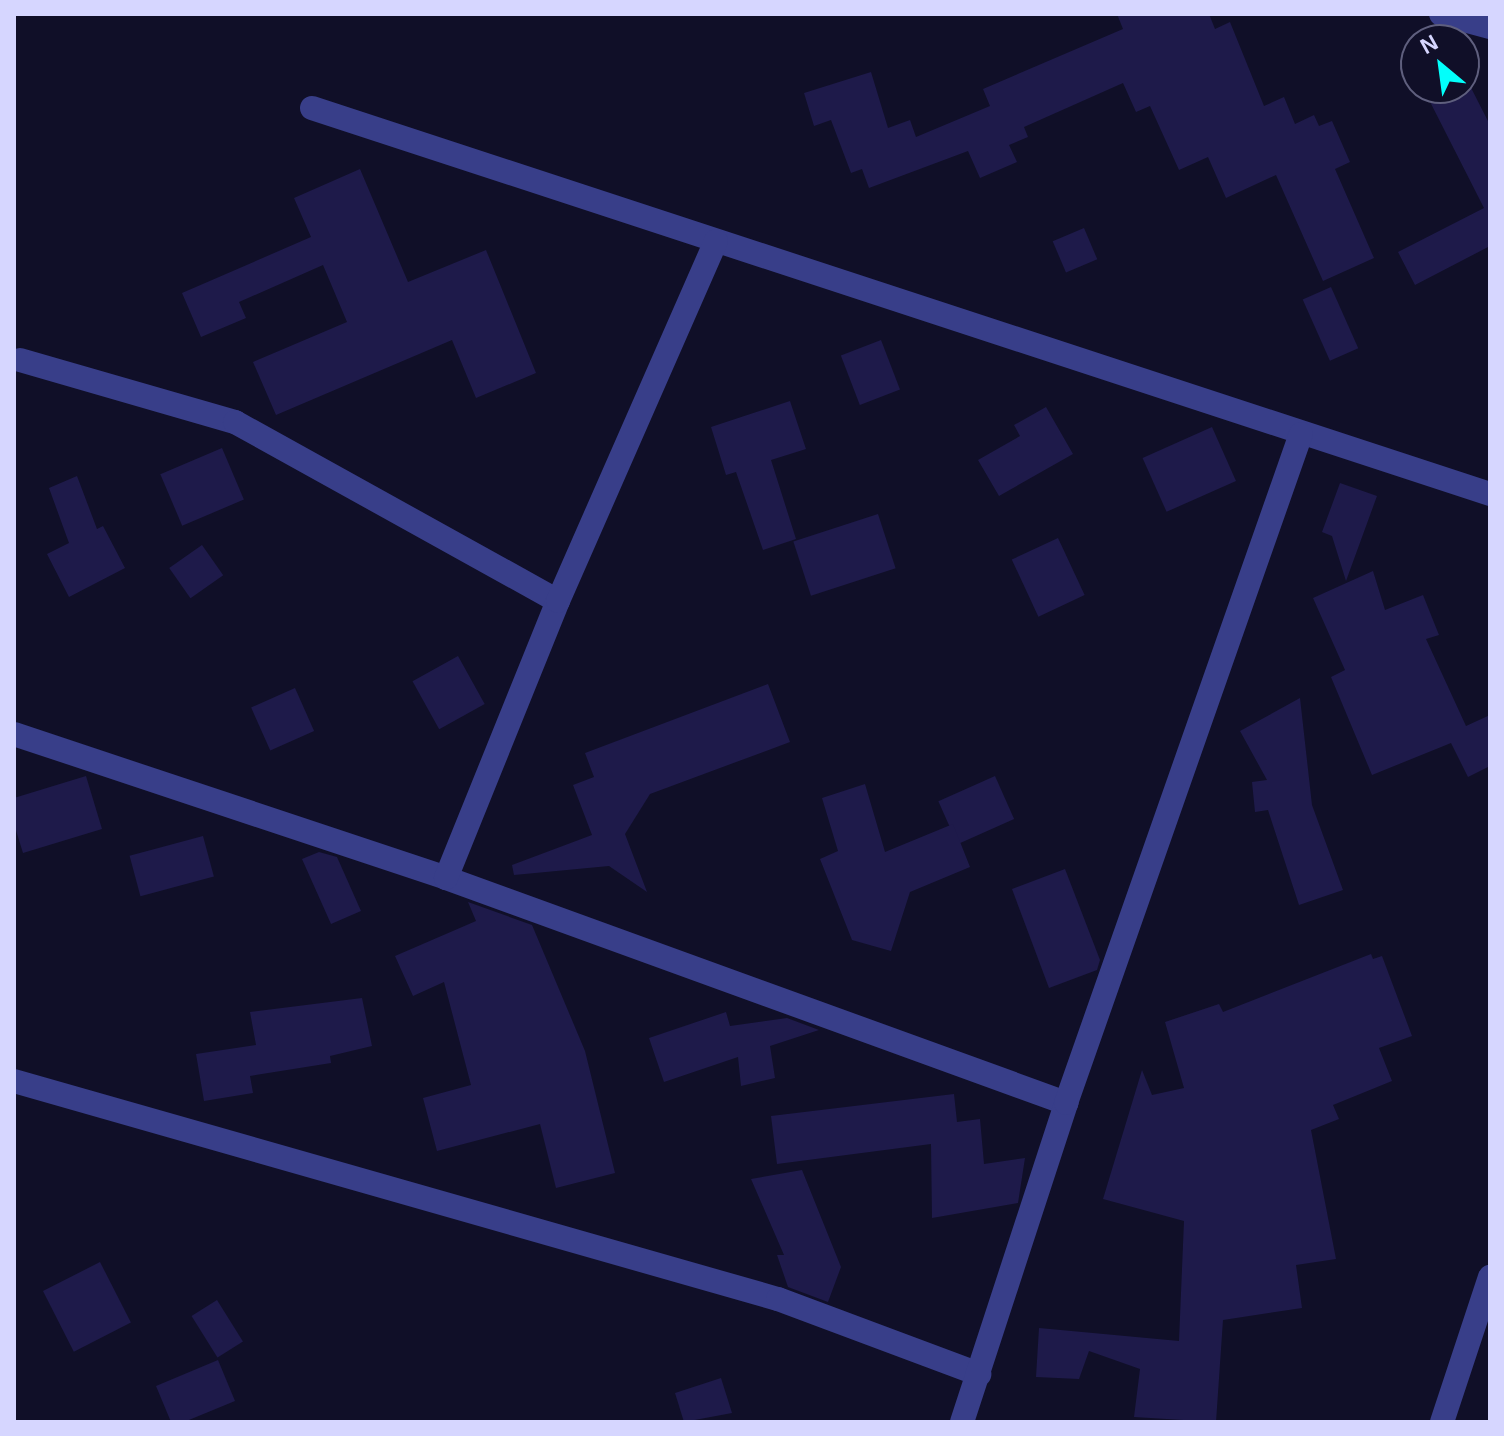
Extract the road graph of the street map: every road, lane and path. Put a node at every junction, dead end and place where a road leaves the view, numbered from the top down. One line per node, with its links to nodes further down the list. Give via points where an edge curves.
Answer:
1 (1441, 14): 2 (street)
2 (1490, 27)
3 (312, 108): 4 (street)
4 (716, 241): 6 (street); 8 (street)
5 (20, 360): 8 (street, via 235,422)
6 (1301, 434): 7 (street); 12 (street)
7 (1490, 494)
8 (558, 601): 10 (street)
9 (14, 734): 10 (street)
10 (446, 878): 12 (street)
11 (14, 1081): 15 (street, via 506,1226 778,1299)
12 (1066, 1103): 15 (street)
13 (1490, 1277): 14 (street)
14 (1482, 1326): 17 (street)
15 (979, 1374): 16 (street)
16 (962, 1422)
17 (1442, 1422)

